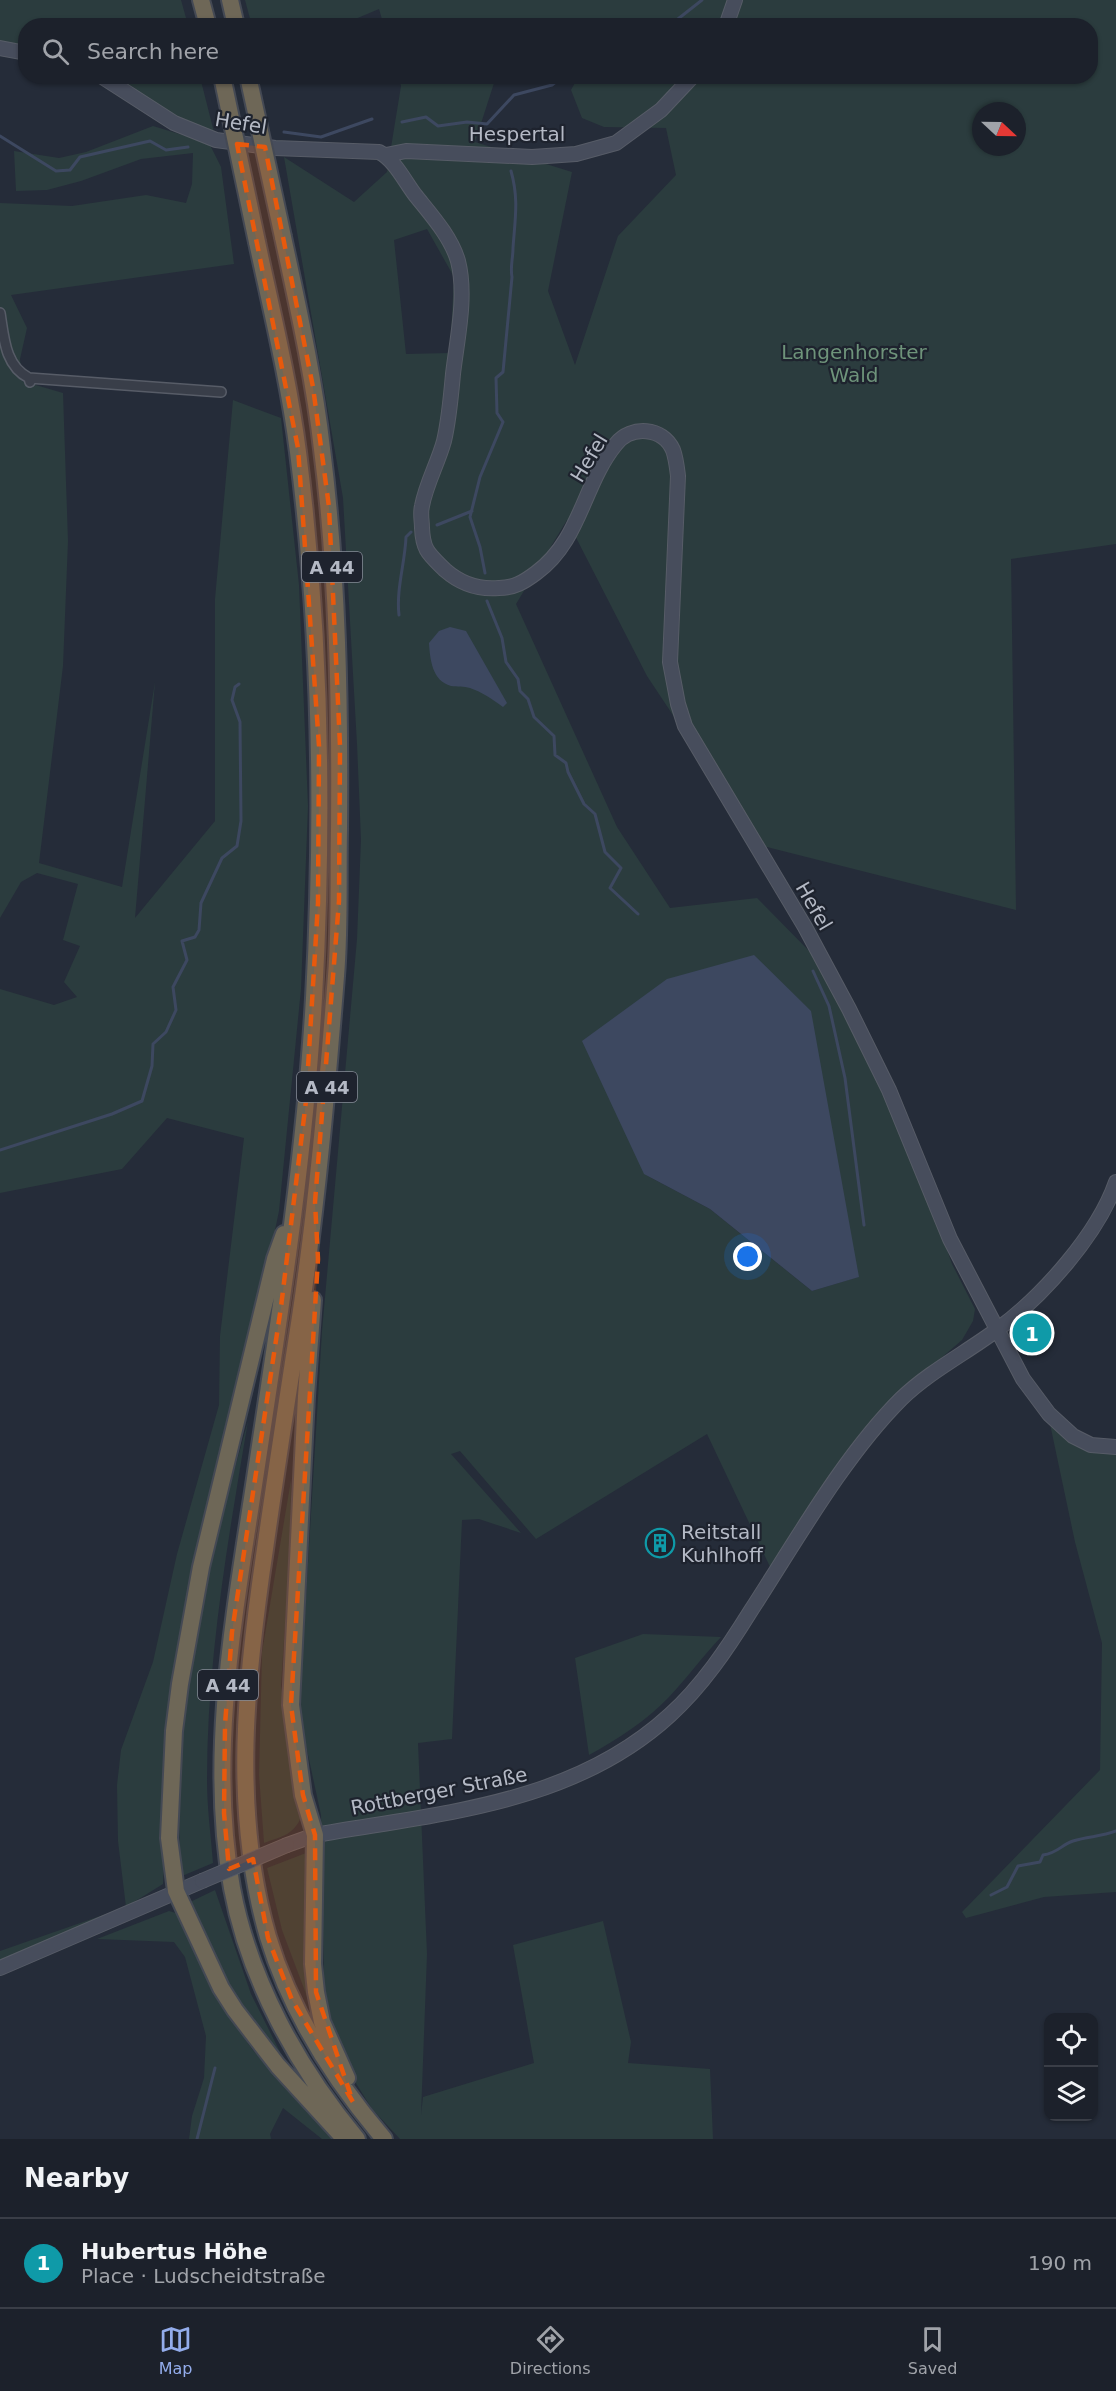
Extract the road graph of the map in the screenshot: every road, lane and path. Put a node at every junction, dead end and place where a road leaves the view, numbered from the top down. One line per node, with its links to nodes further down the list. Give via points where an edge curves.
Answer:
1 (201, 0): 4 (highway)
2 (230, 0): 5 (highway)
3 (735, 0): 6 (street)
4 (206, 18)
5 (234, 18)
6 (729, 18)
7 (0, 48): 8 (street)
8 (18, 51)
9 (113, 84): 13 (street, Hefel, via 174,123 216,140 275,148 373,150)
10 (224, 84): 17 (highway, A 44, bridge, via 298,448 313,621 319,746 318,892 314,1001)
11 (250, 84): 18 (highway, A 44, bridge, via 313,387 323,456 334,596 340,746 336,973)
12 (686, 84): 13 (street, Hespertal, via 661,111 616,143 576,154 532,157 406,151)
13 (386, 155): 19 (street, Hefel, via 450,243 460,279 444,440 422,505 422,540 426,550 464,583 487,589 516,586 543,568 565,544 617,442 644,430 669,444 678,476 670,662 686,726 849,1009 889,1090 950,1239)
14 (0, 313): 15 (street, via 7,354 15,368 30,380)
15 (220, 392)
16 (1116, 1182): 19 (street, Rottberger Straße, via 1098,1220 1076,1250 1026,1307)
17 (295, 1202): 22 (highway, via 275,1259 201,1567 180,1684 170,1777 169,1839); 26 (highway, A 44, via 232,1632 224,1813 233,1892 253,1962 304,2066)
18 (315, 1202): 21 (highway, via 318,1259 306,1396 291,1705 303,1795); 24 (highway, A 44, via 252,1639 245,1773 255,1881 268,1938 292,2000 319,2052)
19 (996, 1331): 20 (street, via 1035,1397 1068,1433 1091,1445); 21 (street, Rottberger Straße, via 918,1384 881,1421 717,1661 670,1715 640,1740 582,1775 544,1790 495,1804)
20 (1116, 1447)
21 (315, 1835): 22 (street, Rottberger Straße, bridge); 24 (highway, via 315,1992 322,2022)
22 (176, 1892): 23 (street, Rottberger Straße); 25 (highway, via 235,2010 278,2066)
23 (0, 1968)
24 (353, 2102): 27 (highway, A 44)
25 (344, 2139)
26 (357, 2139)
27 (384, 2139)

